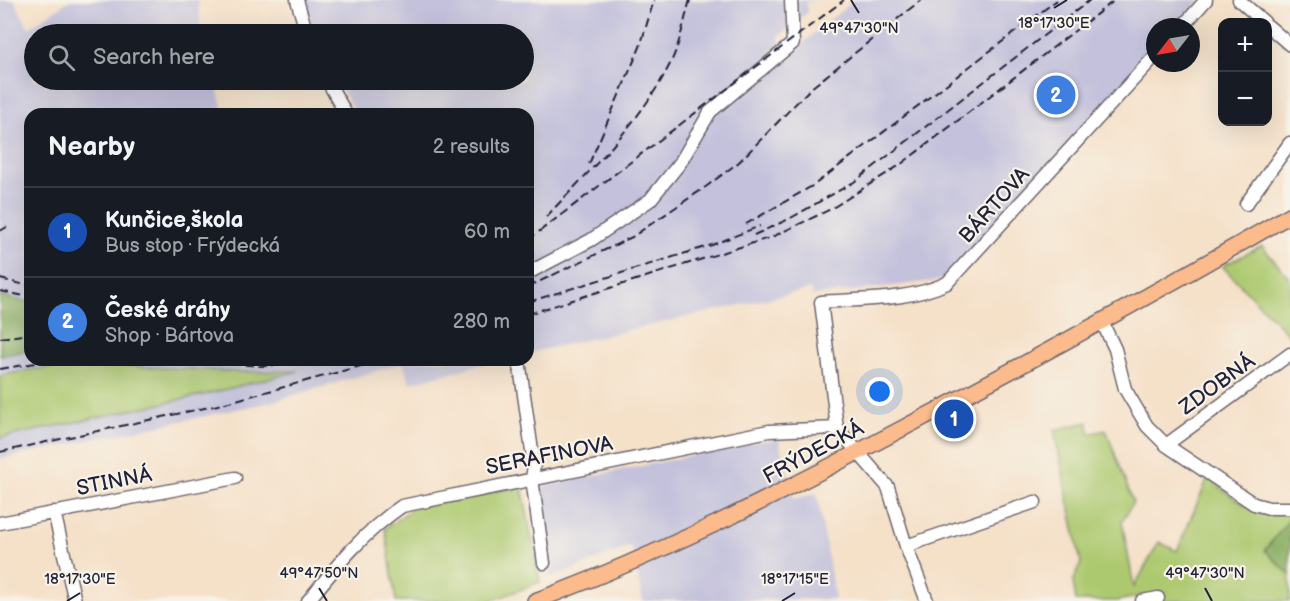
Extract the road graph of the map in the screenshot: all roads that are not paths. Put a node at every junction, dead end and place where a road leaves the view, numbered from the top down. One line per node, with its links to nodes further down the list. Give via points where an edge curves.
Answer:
1 (297, 0): 7 (street)
2 (791, 0): 16 (street, via 793,43 710,112 662,189 602,234)
3 (1206, 0): 5 (street)
4 (1239, 0): 6 (street)
5 (1190, 18)
6 (1259, 18)
7 (304, 24)
8 (1272, 29): 9 (street)
9 (1290, 45)
10 (1146, 66): 20 (street, BÁRTOVA, via 947,283 933,290 883,298 821,302)
11 (333, 90): 12 (street)
12 (343, 108)
13 (1290, 143): 14 (street)
14 (1246, 204)
15 (1290, 215): 17 (main road, FRÝDECKÁ)
16 (534, 270)
17 (1102, 322): 21 (street, via 1115,349 1125,389 1147,426); 22 (main road, FRÝDECKÁ)
18 (1290, 354): 21 (street, ZDOBNÁ)
19 (520, 366): 24 (street, via 534,465)
20 (837, 428): 22 (street); 24 (street, SERAFINOVA, via 769,431)
21 (1166, 446): 26 (street, via 1254,504)
22 (858, 453): 29 (street, via 888,487); 34 (main road, FRÝDECKÁ, via 705,531)
23 (236, 478): 27 (street, STINNÁ)
24 (532, 479): 30 (street); 33 (street, SERAFINOVA, via 402,506 350,549)
25 (1035, 502): 29 (street)
26 (1290, 507)
27 (54, 512): 28 (street, STINNÁ); 32 (street)
28 (0, 523)
29 (906, 546): 35 (street)
30 (544, 563)
31 (1158, 598): 36 (street)
32 (75, 601)
33 (308, 601)
34 (535, 601)
35 (927, 601)
36 (1142, 601)

